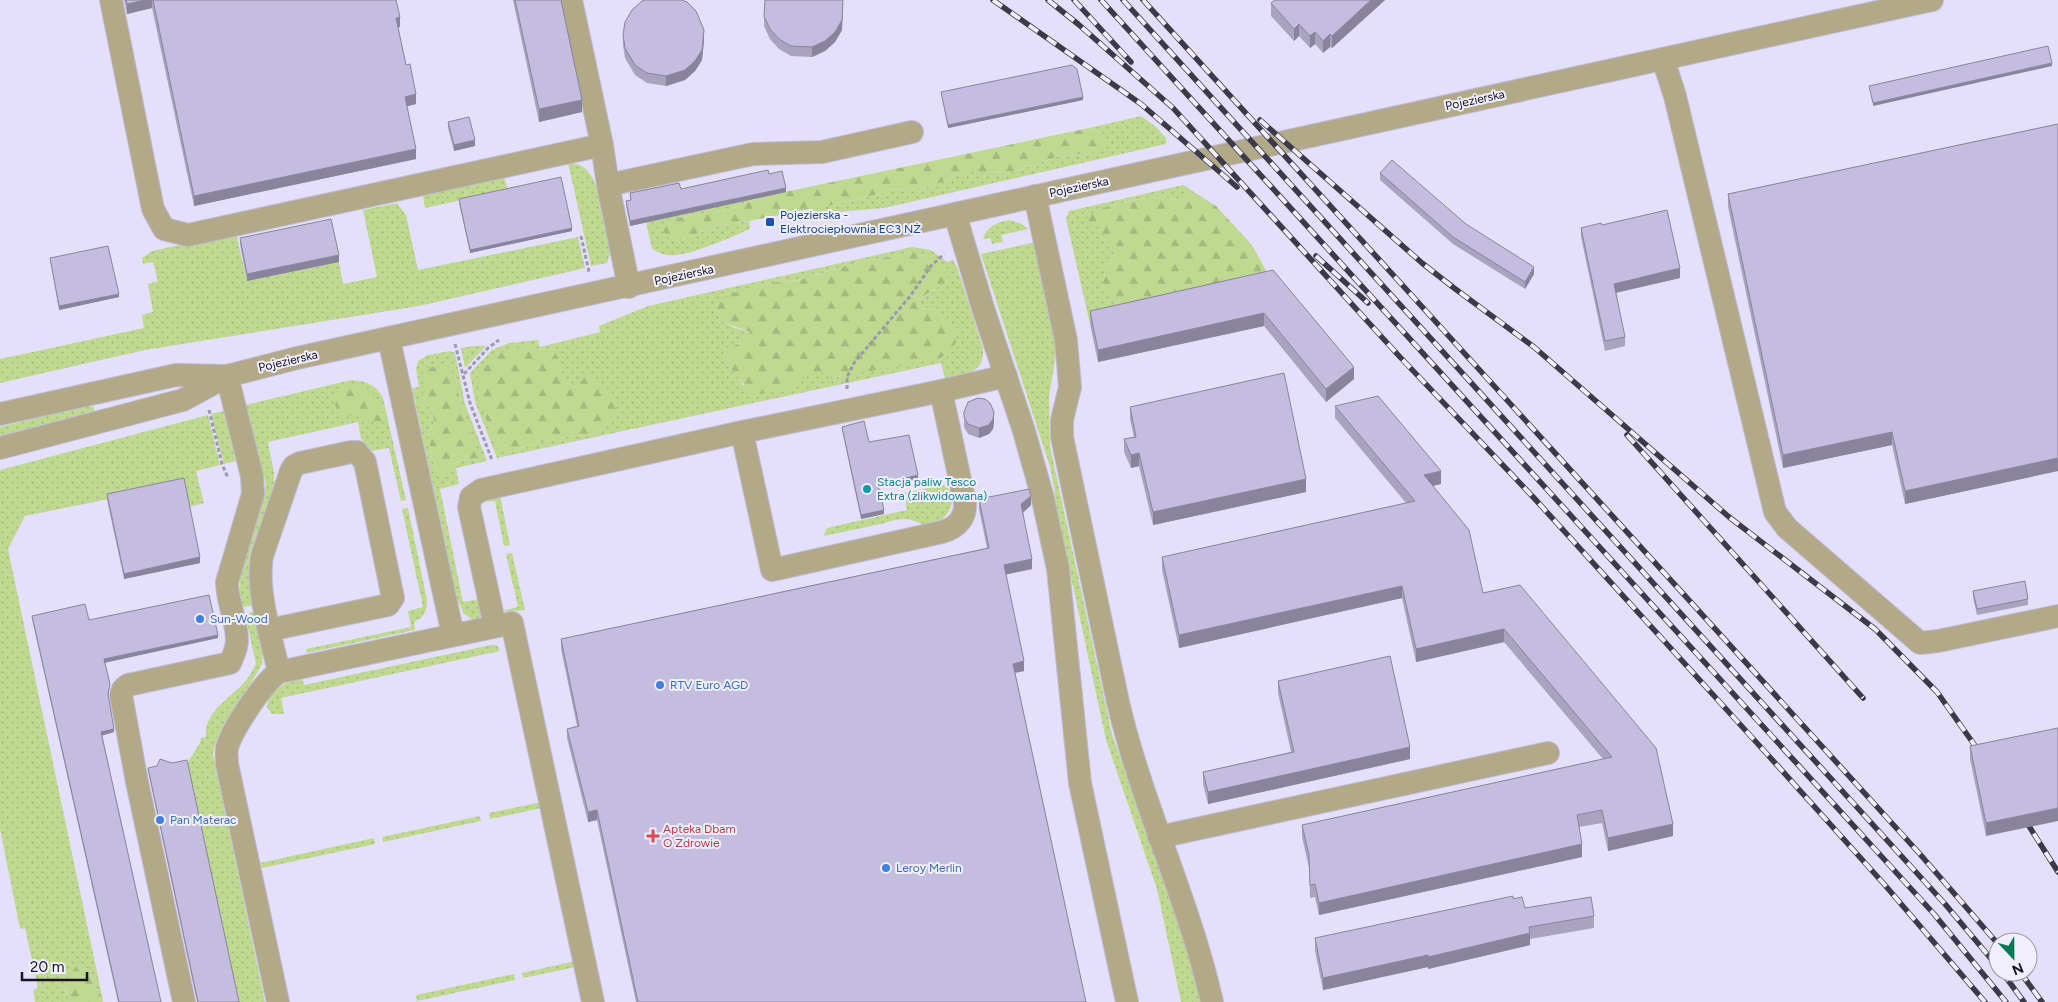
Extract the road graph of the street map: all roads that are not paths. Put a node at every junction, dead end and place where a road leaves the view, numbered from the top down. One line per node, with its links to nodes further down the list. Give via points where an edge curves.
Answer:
1 (111, 0): 6 (street, via 153,209 164,229 188,235)
2 (571, 0): 6 (street)
3 (1932, 0): 4 (street, Pojezierska)
4 (1663, 59): 8 (street, Pojezierska); 18 (street, via 1675,96 1775,512 1787,528 1920,643)
5 (912, 132): 7 (street, via 822,152 753,154)
6 (602, 145): 7 (street)
7 (608, 185): 10 (street)
8 (1035, 196): 9 (street, Pojezierska); 24 (street, via 1070,363 1070,387 1062,420 1062,437 1127,741)
9 (955, 214): 10 (street, Pojezierska); 13 (street)
10 (629, 286): 11 (street, Pojezierska)
11 (389, 339): 12 (street, Pojezierska); 21 (street)
12 (227, 376): 15 (street, Pojezierska, via 176,374); 17 (street, Pojezierska, via 183,400); 25 (street, via 252,476 253,494 227,582 237,639 235,650 230,663 128,685 122,689 121,696)
13 (1006, 376): 14 (street); 28 (street, via 1035,466 1058,569 1080,784)
14 (942, 392): 16 (street); 16 (street, via 965,503 958,524 942,532 772,570)
15 (0, 414)
16 (742, 432): 19 (street, via 475,493 469,507)
17 (0, 448)
18 (2058, 616)
19 (504, 624): 21 (street); 27 (street)
20 (269, 630): 20 (street, via 260,579 261,563 291,470 300,463 357,452 365,462 393,598 388,605); 22 (street)
21 (453, 635): 22 (street)
22 (278, 672): 26 (street, via 266,683 237,727 227,756)
23 (1548, 753): 24 (street)
24 (1159, 837): 29 (street, via 1194,933)
25 (184, 1002)
26 (278, 1002)
27 (593, 1002)
28 (1127, 1002)
29 (1212, 1002)

